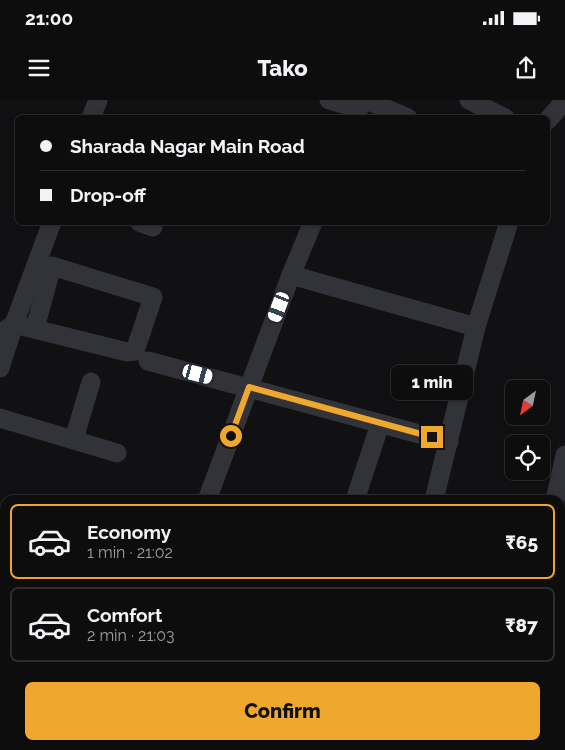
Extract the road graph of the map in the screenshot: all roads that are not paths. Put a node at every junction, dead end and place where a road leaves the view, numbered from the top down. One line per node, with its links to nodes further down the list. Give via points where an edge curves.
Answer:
1 (98, 100): 6 (street)
2 (329, 100): 5 (street)
3 (469, 100): 8 (street)
4 (565, 100): 9 (street)
5 (361, 107): 7 (street)
6 (92, 115)
7 (395, 115)
8 (499, 115)
9 (550, 118)
10 (51, 225): 16 (street)
11 (312, 225): 13 (street)
12 (508, 225): 14 (street)
13 (291, 275): 14 (street); 20 (street)
14 (476, 327): 24 (street)
15 (35, 328): 15 (street, via 127,352 136,351 153,297 52,266); 16 (street)
16 (7, 329): 18 (street)
17 (148, 361): 20 (street)
18 (0, 368)
19 (91, 382): 23 (street)
20 (249, 387): 22 (street); 27 (street)
21 (0, 418): 23 (street)
22 (380, 424): 24 (street); 28 (street)
23 (74, 439): 25 (street)
24 (449, 442): 29 (street)
25 (117, 453)
26 (565, 456): 30 (street)
27 (209, 495)
28 (356, 495)
29 (435, 495)
30 (556, 495)

